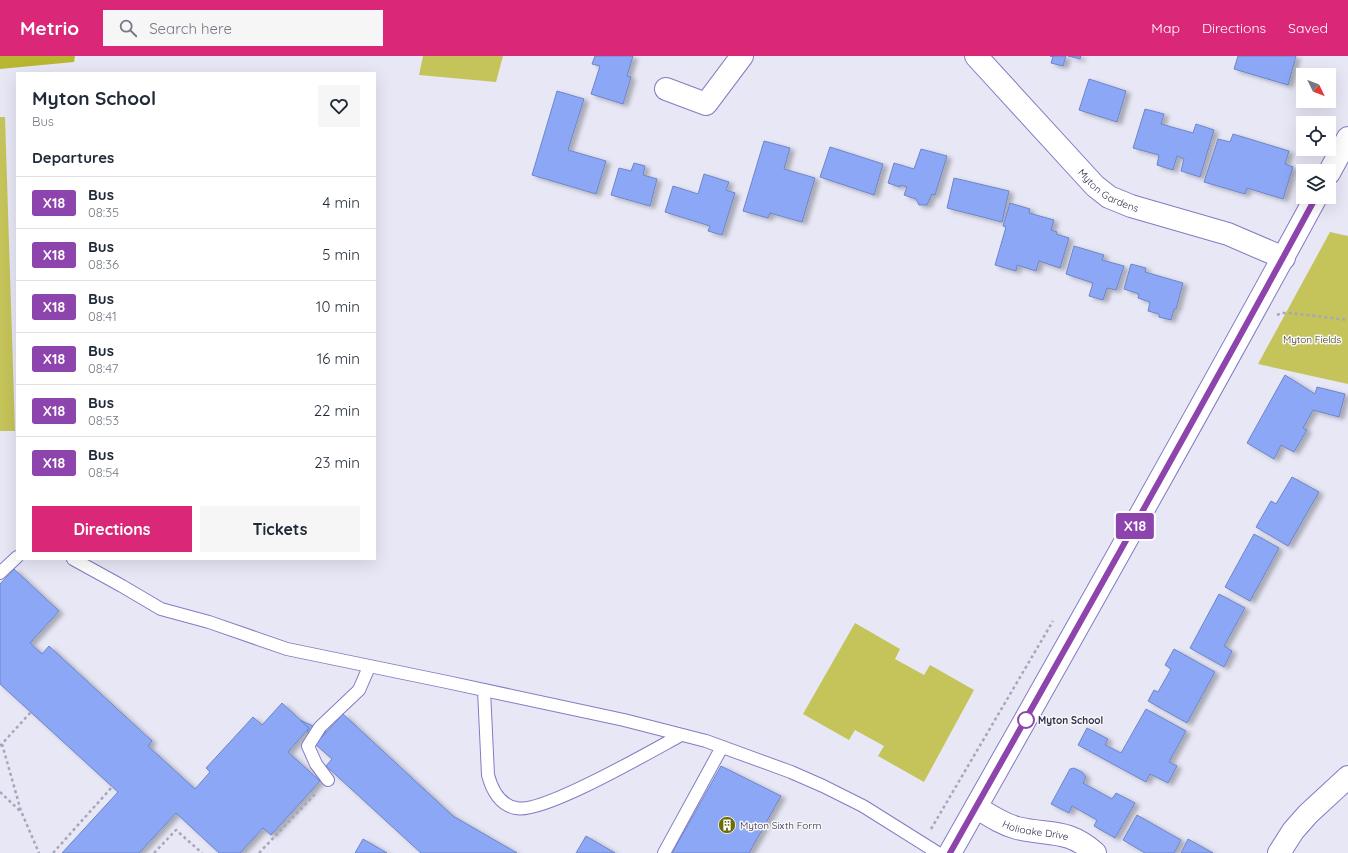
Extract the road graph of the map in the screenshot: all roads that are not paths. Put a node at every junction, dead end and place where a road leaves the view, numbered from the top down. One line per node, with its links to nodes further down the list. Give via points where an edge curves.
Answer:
1 (742, 56): 3 (main road, via 706,104)
2 (976, 56): 7 (main road, Myton Gardens, via 1095,186 1110,197 1131,206 1228,234)
3 (666, 89)
4 (1348, 138): 5 (main road)
5 (1334, 164)
6 (1312, 204): 7 (main road)
7 (1284, 258): 17 (main road)
8 (16, 558): 10 (lane)
9 (75, 560): 11 (lane, via 161,609 209,622 287,649)
10 (0, 573)
11 (369, 667): 12 (lane); 16 (lane, via 359,690 320,727 308,746 316,764)
12 (484, 690): 13 (lane); 13 (lane, via 490,785 500,799 516,808 524,809 551,802)
13 (681, 735): 14 (lane)
14 (722, 747): 18 (lane); 19 (lane, via 824,786 863,806)
15 (1348, 777): 22 (main road, via 1308,814)
16 (328, 780)
17 (976, 807): 20 (main road); 21 (main road, Holioake Drive, via 1016,828 1071,837)
18 (664, 853)
19 (938, 853)
20 (950, 853)
21 (1095, 853)
22 (1279, 853)

